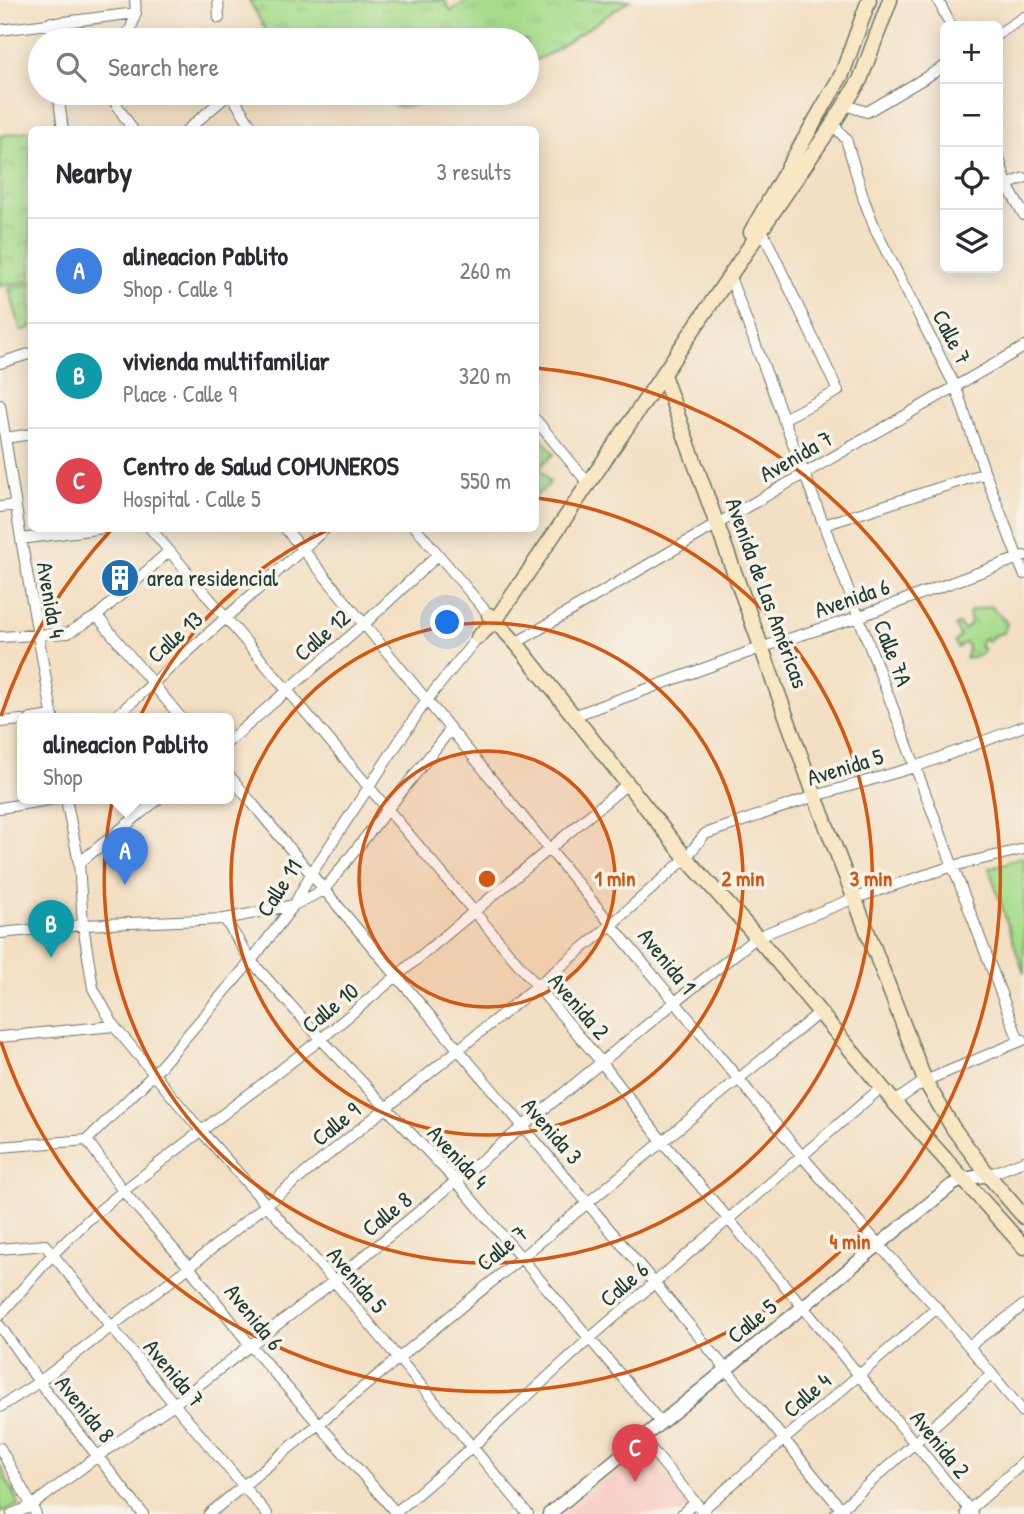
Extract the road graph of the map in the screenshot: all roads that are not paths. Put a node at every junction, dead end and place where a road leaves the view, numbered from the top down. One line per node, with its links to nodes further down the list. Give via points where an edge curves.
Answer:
1 (135, 0): 6 (street)
2 (218, 0): 8 (street)
3 (869, 0): 44 (main road, via 842,74 755,224)
4 (890, 0): 20 (main road, via 860,80)
5 (938, 0): 9 (street)
6 (136, 13): 10 (street); 12 (street)
7 (1024, 17): 14 (street)
8 (219, 18)
9 (948, 21)
10 (51, 22): 11 (street); 13 (street)
11 (51, 28)
12 (130, 28)
13 (0, 30)
14 (1003, 31)
15 (940, 69): 20 (street, via 867,112)
16 (60, 105): 22 (street)
17 (117, 105): 23 (street)
18 (216, 105): 24 (street)
19 (238, 105): 25 (street)
20 (845, 105): 21 (main road)
21 (833, 124): 30 (main road); 36 (street, Calle 7, via 846,139 876,231)
22 (62, 126)
23 (130, 126)
24 (192, 126)
25 (251, 126)
26 (1003, 172): 28 (street)
27 (1024, 178): 28 (street)
28 (1007, 185): 29 (street)
29 (1024, 215)
30 (762, 230): 31 (main road); 38 (street, via 838,391)
31 (730, 278): 35 (main road); 38 (street, Calle 7A)
32 (1024, 347): 36 (street, Avenida 7)
33 (28, 354): 34 (street)
34 (0, 363)
35 (663, 375): 47 (main road, Avenida de Las Américas); 62 (main road)
36 (956, 388): 42 (street, Calle 7); 43 (street, Avenida 7)
37 (0, 405): 41 (street, Avenida 4)
38 (783, 419): 43 (street, Calle 7A)
39 (539, 424): 44 (street)
40 (28, 435): 41 (street)
41 (5, 438): 45 (street, Avenida 4)
42 (985, 473): 48 (street); 58 (street, Calle 7)
43 (804, 474): 47 (street, Avenida 7); 48 (street, Calle 7A)
44 (584, 478): 62 (main road)
45 (16, 505): 46 (street); 54 (street, Avenida 4)
46 (0, 506)
47 (717, 524): 68 (street, Avenida 7); 69 (main road, Avenida de Las Américas)
48 (824, 525): 61 (street, Calle 7A)
49 (71, 532): 54 (street)
50 (153, 532): 56 (street, Avenida 2)
51 (288, 532): 55 (street, Avenida 1)
52 (322, 532): 55 (street, Calle 13)
53 (419, 532): 57 (street)
54 (21, 538): 65 (street, Avenida 4)
55 (303, 550): 63 (street, Calle 13); 64 (street, Avenida 1)
56 (168, 552): 60 (street); 63 (street, Avenida 2)
57 (438, 555): 62 (street); 64 (street, Calle 12)
58 (1021, 557): 59 (street, Calle 7); 61 (street, Avenida 6)
59 (1024, 574)
60 (97, 616): 65 (street, via 68,633); 70 (street)
61 (858, 617): 69 (street, Avenida 6); 80 (street, Calle 7A)
62 (492, 618): 67 (main road); 68 (main road)
63 (225, 619): 70 (street, Calle 13); 71 (street, Avenida 2)
64 (363, 625): 71 (street, Calle 12); 72 (street, Avenida 1)
65 (38, 635): 66 (street); 73 (street, Avenida 4)
66 (0, 637)
67 (478, 637): 72 (street, Calle 11)
68 (516, 643): 76 (main road)
69 (763, 648): 76 (street, Avenida 6); 84 (main road, Avenida de Las Américas)
70 (152, 684): 74 (street, Calle 13); 75 (street)
71 (287, 691): 79 (street, Calle 12); 83 (street, Avenida 2)
72 (426, 701): 78 (street, Avenida 1); 83 (street, Calle 11)
73 (52, 713)
74 (120, 713)
75 (177, 713)
76 (573, 716): 82 (main road)
77 (1024, 726): 80 (street, Avenida 5)
78 (450, 730): 89 (street); 91 (street, Avenida 1)
79 (234, 737)
80 (915, 766): 84 (street, Avenida 5); 94 (street, Calle 7A)
81 (234, 781): 95 (street, Avenida 3)
82 (626, 785): 91 (street, Calle 10); 92 (main road)
83 (369, 786): 89 (street, Avenida 2); 95 (street, Calle 11)
84 (816, 796): 92 (street, Avenida 5, via 717,828 705,834); 97 (main road, Avenida de Las Américas)
85 (24, 804): 88 (street)
86 (67, 804): 93 (street)
87 (152, 804): 93 (street)
88 (0, 808)
89 (388, 809): 96 (street); 99 (street, Avenida 2)
90 (1024, 849): 94 (street)
91 (549, 852): 99 (street, Calle 10); 102 (street, Avenida 1)
92 (686, 858): 102 (street, Calle 9); 104 (main road)
93 (79, 863): 101 (street)
94 (953, 866): 97 (street); 113 (street, Calle 7A)
95 (311, 874): 96 (street, Avenida 3); 98 (street, Calle 11)
96 (324, 890): 98 (street); 106 (street, Avenida 3)
97 (855, 898): 104 (street); 118 (main road, Avenida de Las Américas)
98 (294, 905): 100 (street); 105 (street, Calle 11)
99 (474, 913): 106 (street, Calle 10); 107 (street, Avenida 2)
100 (225, 919): 101 (street); 105 (street, Avenida 4)
101 (83, 925): 103 (street); 110 (street, via 93,988)
102 (612, 925): 107 (street, Calle 9); 108 (street, Avenida 1)
103 (0, 933)
104 (757, 937): 108 (street, Calle 8); 109 (main road)
105 (251, 961): 112 (street, Avenida 4); 116 (street, Calle 11)
106 (397, 978): 112 (street, Calle 10); 114 (street, Avenida 3)
107 (536, 987): 114 (street, Calle 9); 115 (street, Avenida 2)
108 (675, 1002): 115 (street, Calle 8); 117 (street, Avenida 1)
109 (820, 1012): 117 (street, Calle 7); 119 (main road)
110 (114, 1026): 111 (street); 116 (street)
111 (0, 1037)
112 (321, 1039): 121 (street, Avenida 4); 123 (street, Calle 10)
113 (1022, 1041): 118 (street)
114 (457, 1050): 121 (street, Calle 9); 122 (street, Avenida 3)
115 (602, 1063): 122 (street, Calle 8); 125 (street, Avenida 2)
116 (154, 1074): 123 (street, Avenida 5); 124 (street, Calle 11)
117 (739, 1078): 125 (street, Calle 7); 127 (street, Avenida 1)
118 (925, 1081): 120 (street); 129 (main road, Avenida de Las Américas)
119 (882, 1087): 120 (main road); 127 (street, Calle 6)
120 (894, 1102): 130 (main road)
121 (386, 1108): 131 (street, Avenida 4); 134 (street, Calle 9)
122 (523, 1128): 131 (street, Calle 8); 133 (street, Avenida 3)
123 (202, 1132): 132 (street, Calle 10); 134 (street, Avenida 5)
124 (87, 1140): 126 (street); 132 (street, Avenida 6)
125 (662, 1141): 133 (street, Calle 7); 136 (street, Avenida 2)
126 (0, 1147)
127 (801, 1155): 136 (street, Calle 6); 137 (street, Avenida 1)
128 (1024, 1161): 129 (street)
129 (988, 1175): 130 (street, Calle 5); 135 (main road, Avenida de Las Américas)
130 (964, 1179): 137 (street, Calle 5); 138 (main road)
131 (457, 1182): 141 (street, Avenida 4); 143 (street, Calle 8)
132 (123, 1191): 140 (street, Calle 10); 142 (street, Avenida 6)
133 (589, 1203): 141 (street, Calle 7); 144 (street, Avenida 3)
134 (267, 1205): 142 (street, Calle 9); 143 (street, Avenida 5)
135 (1024, 1217)
136 (729, 1218): 144 (street, Calle 6); 146 (street, Avenida 2)
137 (879, 1245): 146 (street, Calle 5); 147 (street, Avenida 1)
138 (1024, 1247)
139 (0, 1249): 140 (street, via 42,1245)
140 (53, 1254): 148 (street, Calle 10); 150 (street, Avenida 7)
141 (521, 1258): 151 (street, Avenida 4); 154 (street, Calle 7)
142 (189, 1267): 150 (street, Calle 9); 152 (street, Avenida 6)
143 (334, 1281): 152 (street, Calle 8); 154 (street, Avenida 5)
144 (655, 1283): 151 (street, Calle 6); 155 (street, Avenida 3)
145 (1024, 1304): 153 (street)
146 (803, 1307): 155 (street, Calle 5); 157 (street, Avenida 2)
147 (937, 1308): 153 (street, Avenida 1); 157 (street, Calle 4)
148 (0, 1315)
149 (0, 1326): 158 (street, Avenida 8)
150 (111, 1326): 158 (street, Calle 9); 159 (street, Avenida 7)
151 (589, 1339): 163 (street, Avenida 4); 167 (street, Calle 6)
152 (250, 1345): 159 (street, Calle 8); 162 (street, Avenida 6)
153 (969, 1346): 156 (street, Avenida 1)
154 (399, 1359): 162 (street, Calle 7); 167 (street, Avenida 5)
155 (727, 1369): 163 (street, Calle 5); 165 (street, Avenida 3)
156 (992, 1374): 161 (street, Avenida 1); 166 (street)
157 (859, 1375): 165 (street, Calle 4); 166 (street, Avenida 2)
158 (39, 1382): 160 (street, Calle 9); 169 (street, Avenida 8)
159 (174, 1404): 169 (street, Calle 8); 171 (street, Avenida 7)
160 (0, 1407)
161 (1024, 1413)
162 (320, 1423): 171 (street, Calle 7); 175 (street, Avenida 6)
163 (661, 1423): 164 (street, Calle 5)
164 (642, 1438): 172 (street); 182 (street, Calle 5)
165 (785, 1439): 172 (street, Calle 4); 174 (street, Avenida 3)
166 (914, 1443): 174 (street); 176 (street, Avenida 2)
167 (472, 1447): 175 (street, Calle 6); 181 (street, Avenida 5)
168 (0, 1448): 173 (street)
169 (99, 1455): 173 (street, Calle 8); 178 (street, Avenida 8)
170 (1024, 1462): 176 (street)
171 (245, 1485): 179 (street, Calle 7); 180 (street, Avenida 7)
172 (701, 1509): 183 (street, Calle 4)
173 (33, 1510): 177 (street, Calle 8)
174 (840, 1512)
175 (396, 1513)
176 (969, 1513)
177 (12, 1514)
178 (143, 1514)
179 (209, 1514)
180 (267, 1514)
181 (528, 1514)
182 (549, 1514)
183 (682, 1514)

